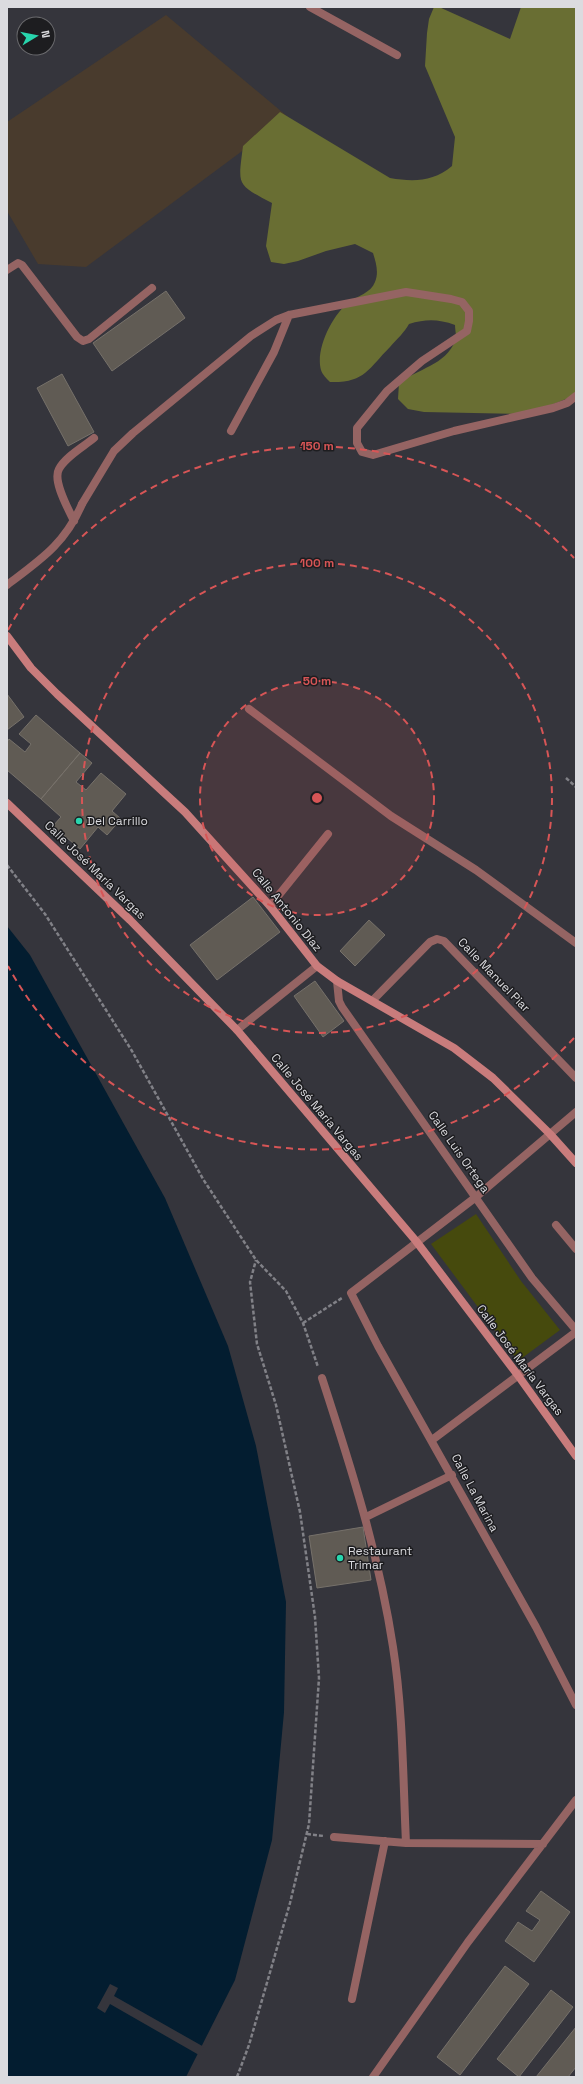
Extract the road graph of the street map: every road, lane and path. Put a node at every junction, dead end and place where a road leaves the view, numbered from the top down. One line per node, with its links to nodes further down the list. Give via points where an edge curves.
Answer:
1 (310, 7): 2 (street)
2 (397, 55)
3 (7, 270): 4 (street, via 18,263 22,265 77,337 83,341 89,339)
4 (152, 288)
5 (289, 315): 6 (street, via 406,292 451,298 462,302 469,311 467,331 422,361 387,391 357,428 357,443 362,452 373,455 454,431 553,408 567,403); 7 (street, via 274,352); 9 (street, via 250,336 132,433 114,451)
6 (576, 396)
7 (231, 431)
8 (94, 438): 9 (street, via 65,461 57,473 64,500)
9 (74, 522): 10 (street, via 67,534 47,554)
10 (7, 585)
11 (7, 636): 18 (street, Calle Antonio Díaz, via 31,668 185,812)
12 (250, 709): 19 (street, via 391,816 476,870)
13 (566, 778): 14 (path)
14 (576, 788)
15 (7, 803): 23 (street, Calle José María Vargas, via 130,920)
16 (328, 834): 18 (street)
17 (7, 865): 32 (path, via 46,914 128,1045 203,1179)
18 (270, 906): 20 (street, Calle Antonio Díaz)
19 (576, 943)
20 (317, 966): 21 (street, Calle Antonio Díaz); 23 (street)
21 (338, 981): 22 (street, Calle Antonio Díaz); 28 (street, Calle Luis Ortega, via 339,1001 342,1007)
22 (373, 1000): 24 (street, Calle Manuel Piar, via 430,942 437,939 444,941); 26 (street, Calle Antonio Díaz, via 454,1048 493,1078)
23 (237, 1030): 30 (street, Calle José María Vargas)
24 (576, 1078)
25 (576, 1112): 26 (street)
26 (550, 1134): 27 (street, Calle Antonio Díaz); 28 (street)
27 (576, 1163)
28 (476, 1197): 30 (street); 35 (street, Calle Luis Ortega, via 532,1278)
29 (556, 1225): 31 (street)
30 (416, 1241): 33 (street); 36 (street, Calle José María Vargas)
31 (576, 1249)
32 (256, 1260): 34 (path, via 286,1291); 44 (path, via 250,1282 257,1344 276,1405 300,1512 315,1617 319,1678 310,1824)
33 (351, 1293): 34 (path); 38 (street, Calle La Marina)
34 (303, 1322): 37 (path)
35 (576, 1331): 36 (street)
36 (517, 1374): 38 (street); 39 (street, Calle José María Vargas)
37 (322, 1378): 41 (street)
38 (432, 1440): 40 (street, Calle La Marina)
39 (576, 1456)
40 (452, 1475): 41 (street); 42 (street, Calle La Marina)
41 (366, 1517): 47 (street, via 382,1581 394,1648)
42 (576, 1705)
43 (576, 1800): 48 (street)
44 (307, 1834): 45 (path); 50 (path, via 288,1911)
45 (334, 1837): 46 (street)
46 (385, 1841): 47 (street); 49 (street)
47 (406, 1843): 48 (street)
48 (543, 1844): 51 (street, via 468,1942)
49 (352, 1999)
50 (238, 2077)
51 (373, 2077)

